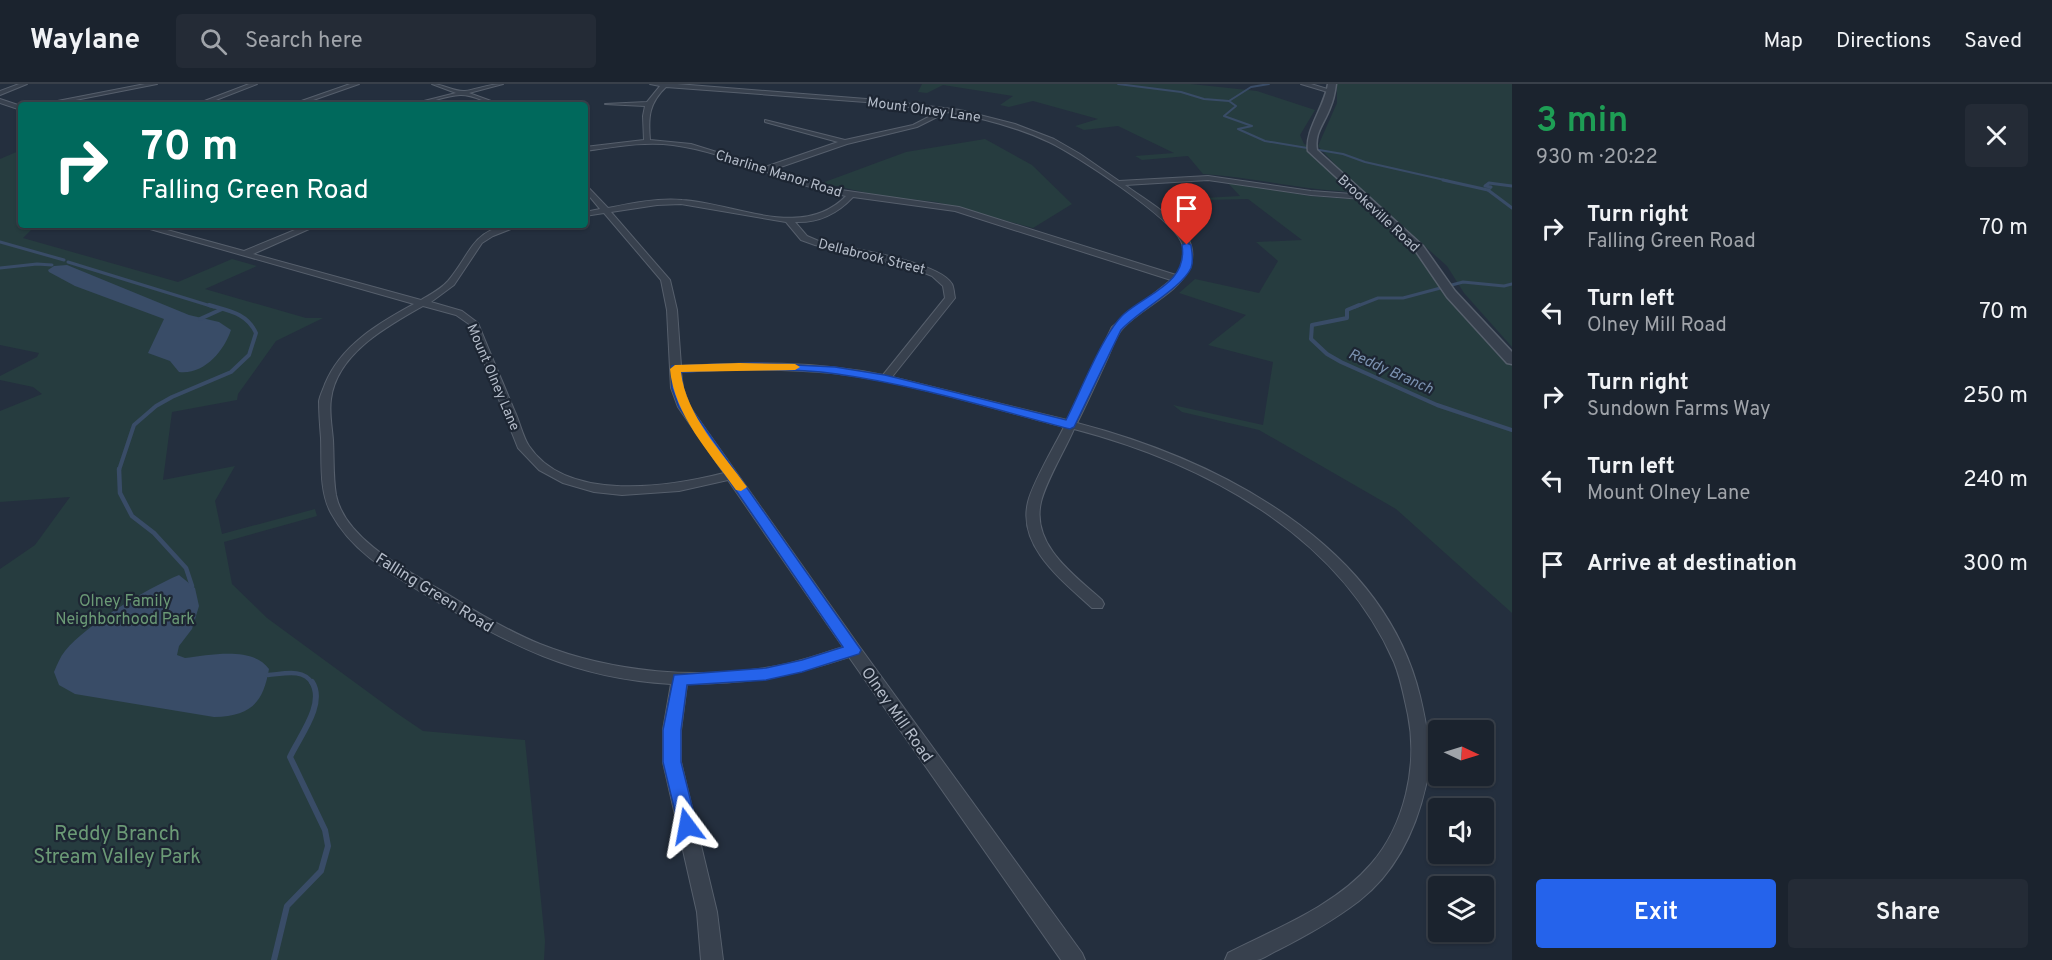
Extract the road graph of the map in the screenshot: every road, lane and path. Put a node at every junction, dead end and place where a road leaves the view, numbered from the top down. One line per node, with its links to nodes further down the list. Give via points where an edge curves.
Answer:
1 (24, 84): 11 (street)
2 (154, 84): 14 (street)
3 (254, 84): 15 (street)
4 (356, 84): 16 (street)
5 (435, 84): 12 (street)
6 (500, 84): 12 (street)
7 (653, 84): 8 (street, Mount Olney Lane)
8 (666, 84): 20 (street); 23 (street, Mount Olney Lane)
9 (1304, 84): 10 (street)
10 (1332, 87): 33 (street, Brookeville Road, via 1325,116 1311,139 1312,149)
11 (0, 93)
12 (462, 93): 17 (street); 18 (street)
13 (0, 101): 21 (street)
14 (56, 102)
15 (205, 102)
16 (302, 102)
17 (424, 102)
18 (490, 102)
19 (608, 104): 20 (street)
20 (647, 104): 26 (street)
21 (18, 107)
22 (18, 109): 24 (street)
23 (946, 110): 27 (street, via 915,126); 30 (street, Mount Olney Lane, via 1039,135 1075,153)
24 (0, 112)
25 (767, 121): 27 (street)
26 (647, 142): 28 (street, Charline Manor Road); 29 (street, Charline Manor Road, via 687,145)
27 (845, 142): 29 (street)
28 (588, 149)
29 (765, 170): 32 (street, Charline Manor Road)
30 (1117, 183): 33 (street, via 1209,178 1311,194); 43 (street, Mount Olney Lane, via 1161,214 1181,235 1189,258)
31 (588, 190): 34 (street, Olney Mill Road)
32 (851, 195): 36 (street, via 829,213); 43 (street, Charline Manor Road, via 956,209)
33 (1363, 197): 45 (street, Brookeville Road, via 1419,248 1451,294)
34 (606, 211): 35 (street); 36 (street, via 684,202); 46 (street, Olney Mill Road, via 665,280 672,310)
35 (588, 214)
36 (789, 220): 47 (street, Dellabrook Street, via 797,232 814,243 913,265 948,282 950,298)
37 (150, 228): 41 (street, Mount Olney Lane)
38 (174, 228): 41 (street)
39 (307, 228): 42 (street)
40 (505, 228): 44 (street, Falling Green Road, via 479,241 451,283)
41 (163, 232): 42 (street, Mount Olney Lane)
42 (245, 254): 44 (street, Mount Olney Lane)
43 (1178, 279): 48 (street, via 1116,329)
44 (422, 303): 49 (street, Mount Olney Lane, via 459,314 473,323 524,448 549,471 590,486 634,491 694,486); 52 (street, Falling Green Road, via 359,344 335,373 325,399 330,496 344,527 379,561 499,632 550,654 608,670)
45 (1512, 360)
46 (675, 369): 47 (street, via 788,366); 49 (street, Olney Mill Road, via 684,407)
47 (885, 379): 48 (street)
48 (1070, 425): 50 (street, via 1035,500 1032,521 1047,554); 55 (street, via 1125,440 1194,467 1286,522 1346,576 1378,617 1403,663 1421,731 1422,760 1417,796 1390,856 1366,883 1325,914)
49 (732, 475): 51 (street, Olney Mill Road)
50 (1097, 604)
51 (853, 650): 52 (street, Falling Green Road, via 766,674); 54 (street, Olney Mill Road)
52 (680, 680): 53 (street, via 672,730 672,762 707,912)
53 (712, 960)
54 (1074, 960)
55 (1236, 960)

